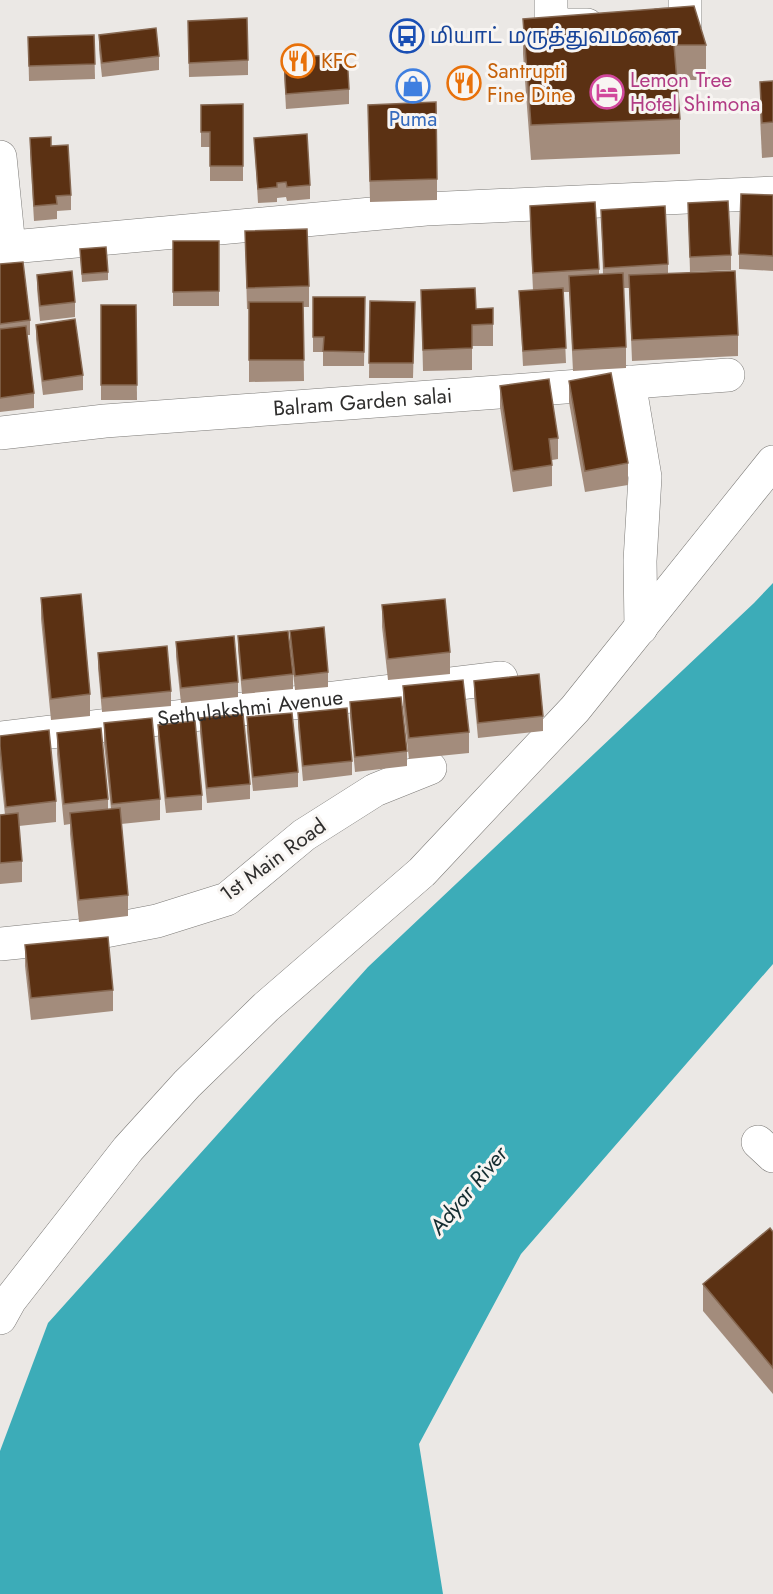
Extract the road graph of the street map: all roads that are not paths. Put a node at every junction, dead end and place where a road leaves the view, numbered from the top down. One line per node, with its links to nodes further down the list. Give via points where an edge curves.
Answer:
1 (551, 0): 2 (street, via 550,25 685,24)
2 (685, 0)
3 (0, 157): 5 (street)
4 (773, 193): 5 (street, via 426,209)
5 (4, 247)
6 (728, 375): 7 (street, Balram Garden salai)
7 (629, 382): 8 (street, Balram Garden salai, via 105,421); 10 (street, via 645,477)
8 (0, 433)
9 (773, 462): 10 (street)
10 (641, 628): 15 (street, via 575,709 422,872 266,1007 187,1084 128,1149)
11 (501, 678): 12 (street, Sethulakshmi Avenue)
12 (0, 738)
13 (430, 768): 14 (street, 1st Main Road, via 375,790 304,835 227,899 146,923 79,936)
14 (0, 944)
15 (0, 1318)

